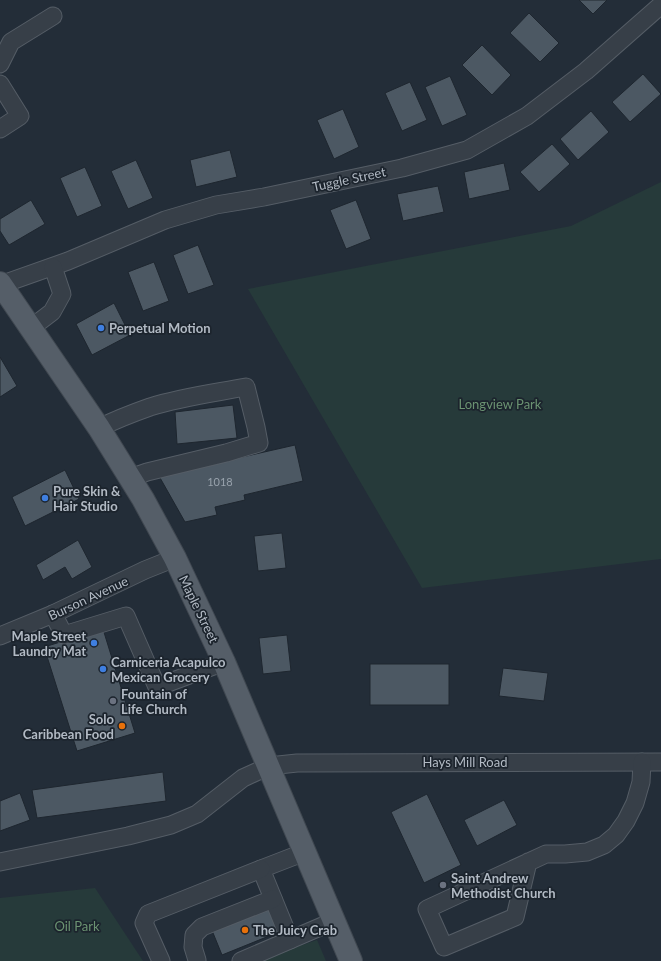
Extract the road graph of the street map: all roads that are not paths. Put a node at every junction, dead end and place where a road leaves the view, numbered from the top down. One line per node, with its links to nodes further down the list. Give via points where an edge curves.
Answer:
1 (661, 5): 6 (street, Tuggle Street, via 586,71 527,116 467,150 402,168 216,205 165,220)
2 (54, 16): 3 (street, via 11,42)
3 (0, 64)
4 (0, 84): 5 (street, via 20,116)
5 (0, 129)
6 (53, 267): 7 (street, Tuggle Street); 8 (street, via 62,294 52,312)
7 (0, 284): 8 (main road, Maple Street)
8 (31, 328): 9 (main road, Maple Street)
9 (99, 428): 10 (main road, Maple Street); 10 (street, via 150,407 246,387 258,443)
10 (130, 478): 11 (main road, Maple Street)
11 (174, 558): 12 (street, Burson Avenue); 14 (main road, Maple Street)
12 (53, 614): 13 (street, Burson Avenue); 14 (street, via 64,635 126,616 157,687)
13 (0, 636)
14 (224, 662): 17 (main road, Maple Street)
15 (642, 762): 16 (street, Hays Mill Road); 17 (street, Hays Mill Road, via 297,763); 20 (street, via 641,782 635,803 616,835 604,845 587,852 546,854)
16 (661, 762)
17 (269, 766): 18 (main road, Maple Street); 19 (street, Hays Mill Road, via 243,778 197,814 171,825)
18 (305, 852): 21 (street); 23 (main road, Maple Street)
19 (0, 862)
20 (528, 862): 20 (street, via 427,909 444,947 515,917)
21 (261, 869): 22 (street); 25 (street, via 148,914 144,923)
22 (273, 899): 24 (street); 26 (street, via 202,927 194,935)
23 (334, 921): 24 (street); 28 (main road, Maple Street)
24 (290, 940): 27 (street)
25 (161, 961)
26 (196, 961)
27 (241, 961)
28 (351, 961)

